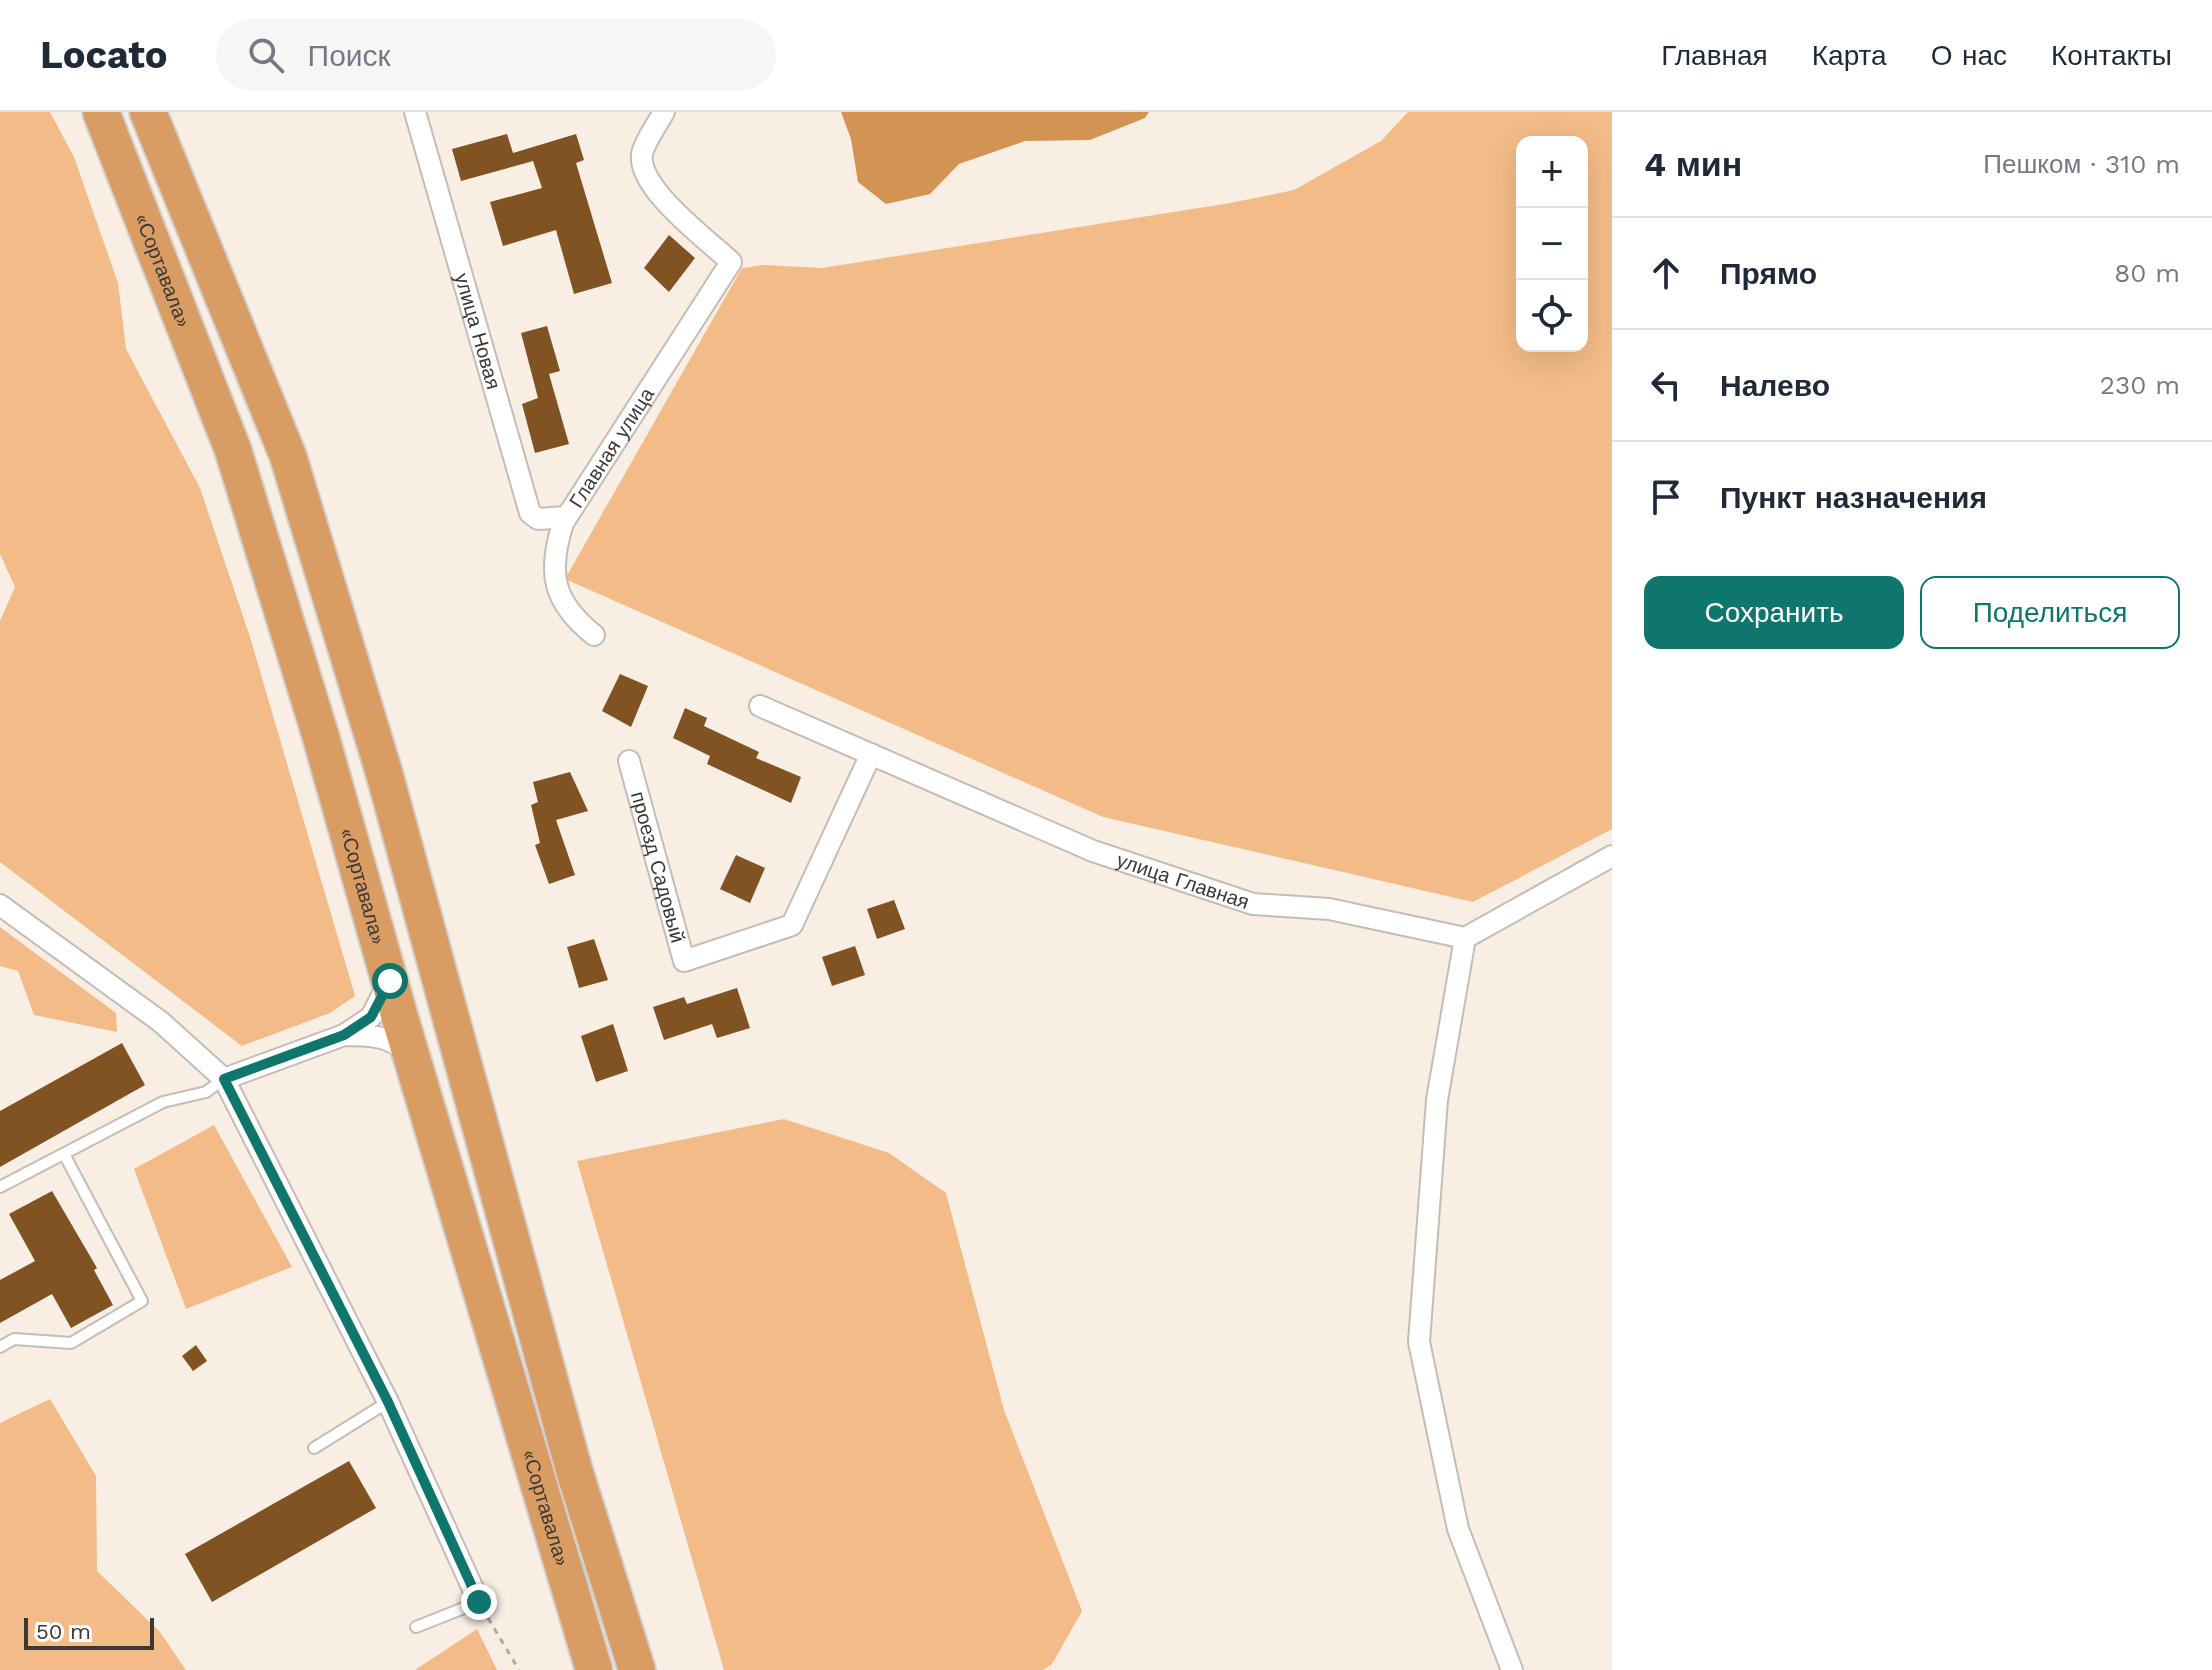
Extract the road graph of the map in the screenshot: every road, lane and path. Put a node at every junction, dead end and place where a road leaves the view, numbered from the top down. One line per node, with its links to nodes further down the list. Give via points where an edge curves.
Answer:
1 (101, 112): 13 (highway, «Сортавала», via 233,450)
2 (415, 112): 5 (street, улица Новая, via 530,513 538,519)
3 (664, 112): 5 (street, Главная улица, via 642,152 642,170 671,209 731,262)
4 (154, 119): 26 (highway, «Сортавала», via 288,456 385,776 574,1470)
5 (566, 517): 6 (street, Главная улица, via 555,548 557,590 570,616)
6 (594, 635)
7 (760, 706): 8 (street, улица Главная)
8 (871, 754): 9 (street, проезд Садовый, via 792,925 684,961); 12 (street, улица Главная, via 1093,851 1253,904 1329,909)
9 (629, 761)
10 (1612, 856): 12 (street)
11 (0, 905): 16 (street, via 161,1022)
12 (1465, 938): 27 (street, via 1437,1100 1419,1342 1458,1529)
13 (390, 981): 14 (street, via 371,1017); 15 (highway, «Сортавала»)
14 (344, 1035): 15 (street, via 394,1040); 16 (street)
15 (412, 1058): 25 (highway, «Сортавала»)
16 (224, 1079): 17 (lane, via 206,1092 163,1102); 20 (street)
17 (64, 1154): 18 (lane); 19 (lane, via 142,1301 71,1343 14,1339)
18 (0, 1187)
19 (0, 1347)
20 (388, 1402): 21 (lane); 22 (street)
21 (314, 1448)
22 (479, 1602): 23 (lane); 24 (path)
23 (416, 1627)
24 (519, 1670)
25 (594, 1670)
26 (637, 1670)
27 (1512, 1670)

